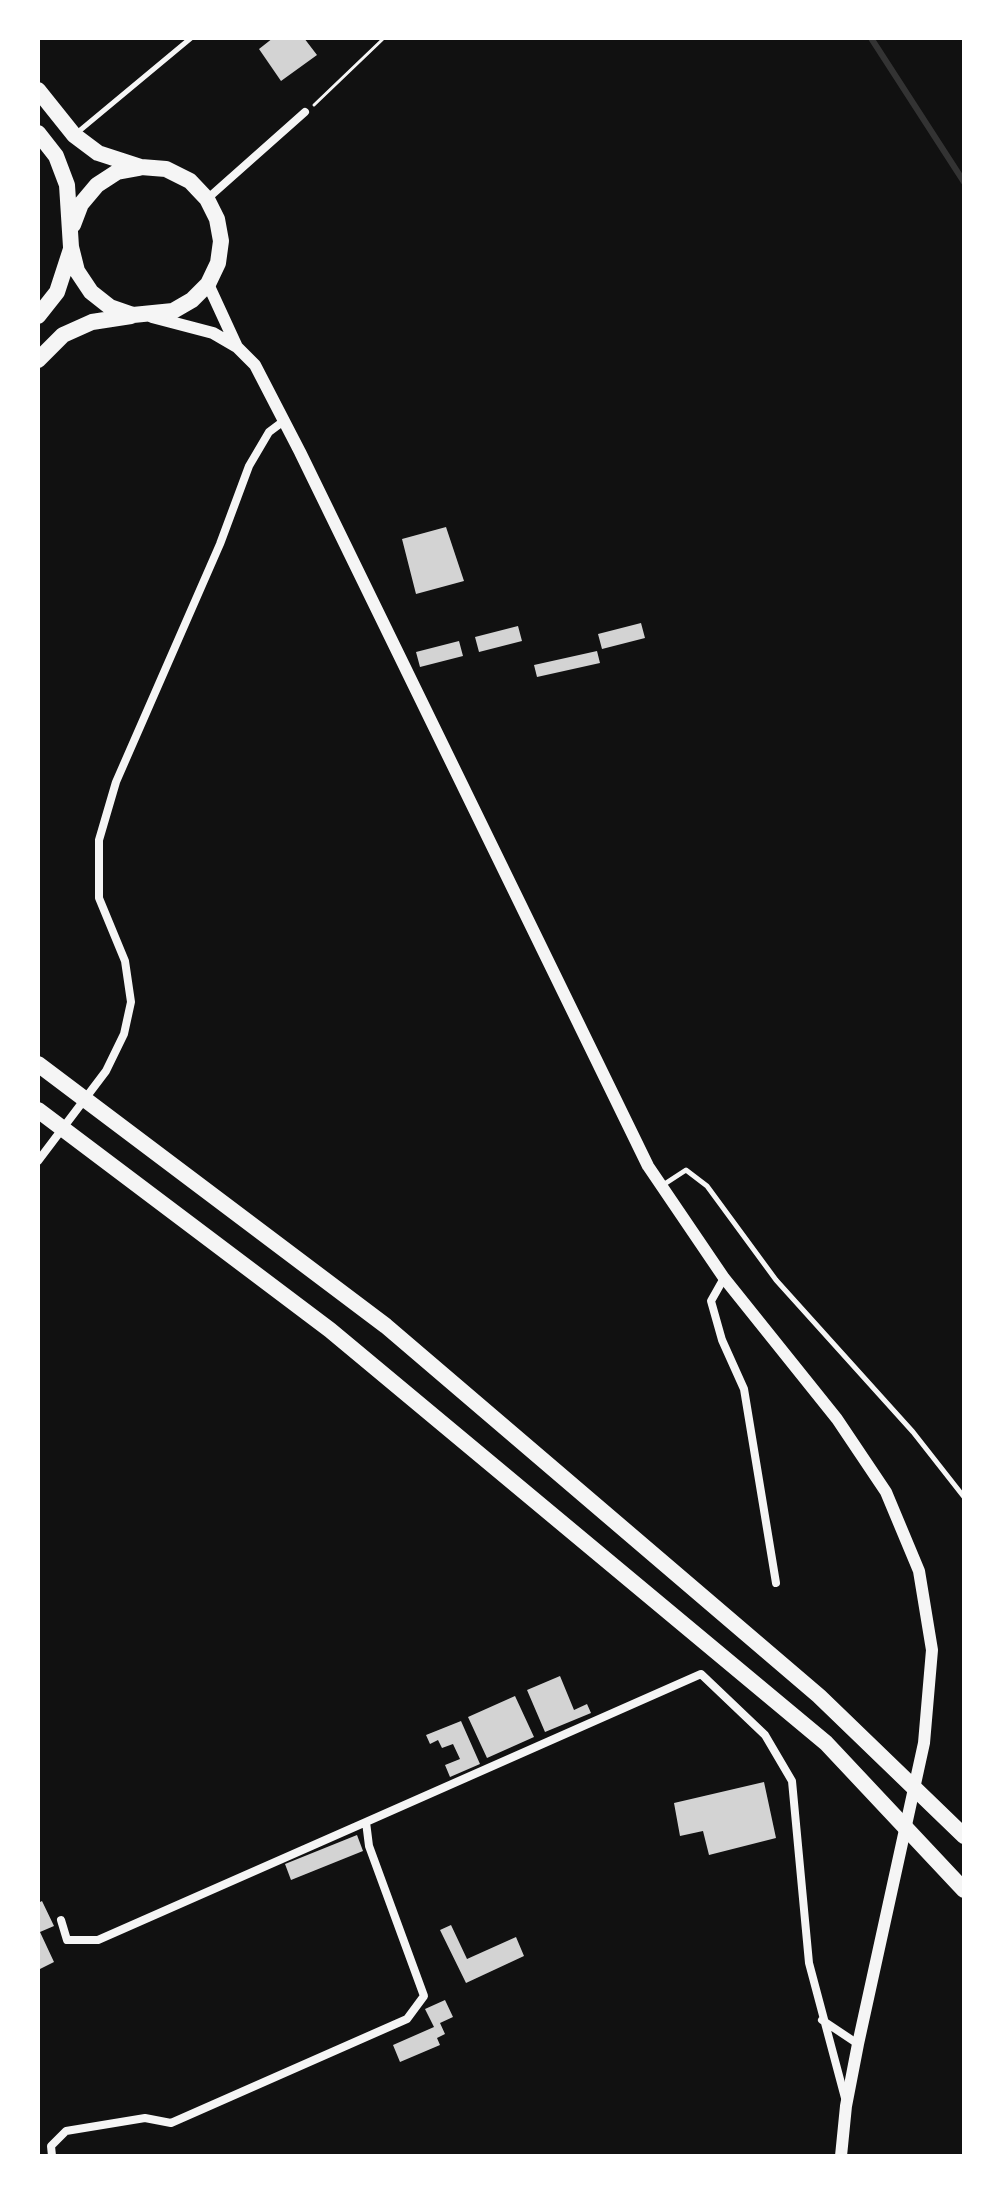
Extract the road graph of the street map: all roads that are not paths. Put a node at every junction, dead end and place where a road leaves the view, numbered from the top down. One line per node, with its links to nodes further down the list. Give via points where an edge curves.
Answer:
1 (191, 38): 5 (lane)
2 (38, 90): 5 (main road)
3 (305, 112): 7 (street)
4 (38, 133): 8 (main road, via 56,156 67,185)
5 (74, 135): 6 (main road, via 98,153)
6 (141, 167): 7 (main road, via 166,169 190,181); 8 (main road, via 117,172 97,185 81,204)
7 (207, 199): 10 (main road, via 221,241)
8 (73, 226): 9 (main road)
9 (71, 247): 11 (main road, via 57,292); 12 (main road, via 77,271 91,292 110,307)
10 (208, 284): 12 (main road, via 183,306); 13 (street)
11 (38, 316)
12 (142, 316): 13 (street, via 213,333); 14 (main road, via 92,322 63,335)
13 (237, 347): 15 (street, via 255,365)
14 (38, 360)
15 (285, 420): 20 (street, via 269,432 249,466 116,782 99,840 99,898 125,961 131,1002 124,1034 106,1071); 21 (street, via 641,1152)
16 (38, 1055): 18 (main road)
17 (38, 1064): 18 (main road)
18 (66, 1084): 26 (main road, via 398,1337 819,1696)
19 (38, 1110): 27 (main road, via 330,1330 826,1743)
20 (38, 1161)
21 (662, 1185): 22 (street); 23 (lane, via 686,1170 707,1186 776,1280 913,1432)
22 (724, 1278): 24 (street, via 711,1301 744,1389); 30 (street, via 837,1419 886,1492 919,1571 932,1650 924,1743)
23 (964, 1497)
24 (776, 1583)
25 (366, 1822): 28 (street, via 98,1940 67,1940); 29 (street, via 701,1674 765,1735 792,1781 809,1963); 32 (street, via 369,1846 424,1996 407,2019 171,2123 145,2118 66,2131 51,2146)
26 (964, 1836)
27 (964, 1890)
28 (61, 1920)
29 (821, 2020): 30 (street); 31 (street, via 841,2072)
30 (858, 2044): 31 (street)
31 (846, 2106): 33 (street)
32 (52, 2156)
33 (841, 2156)

